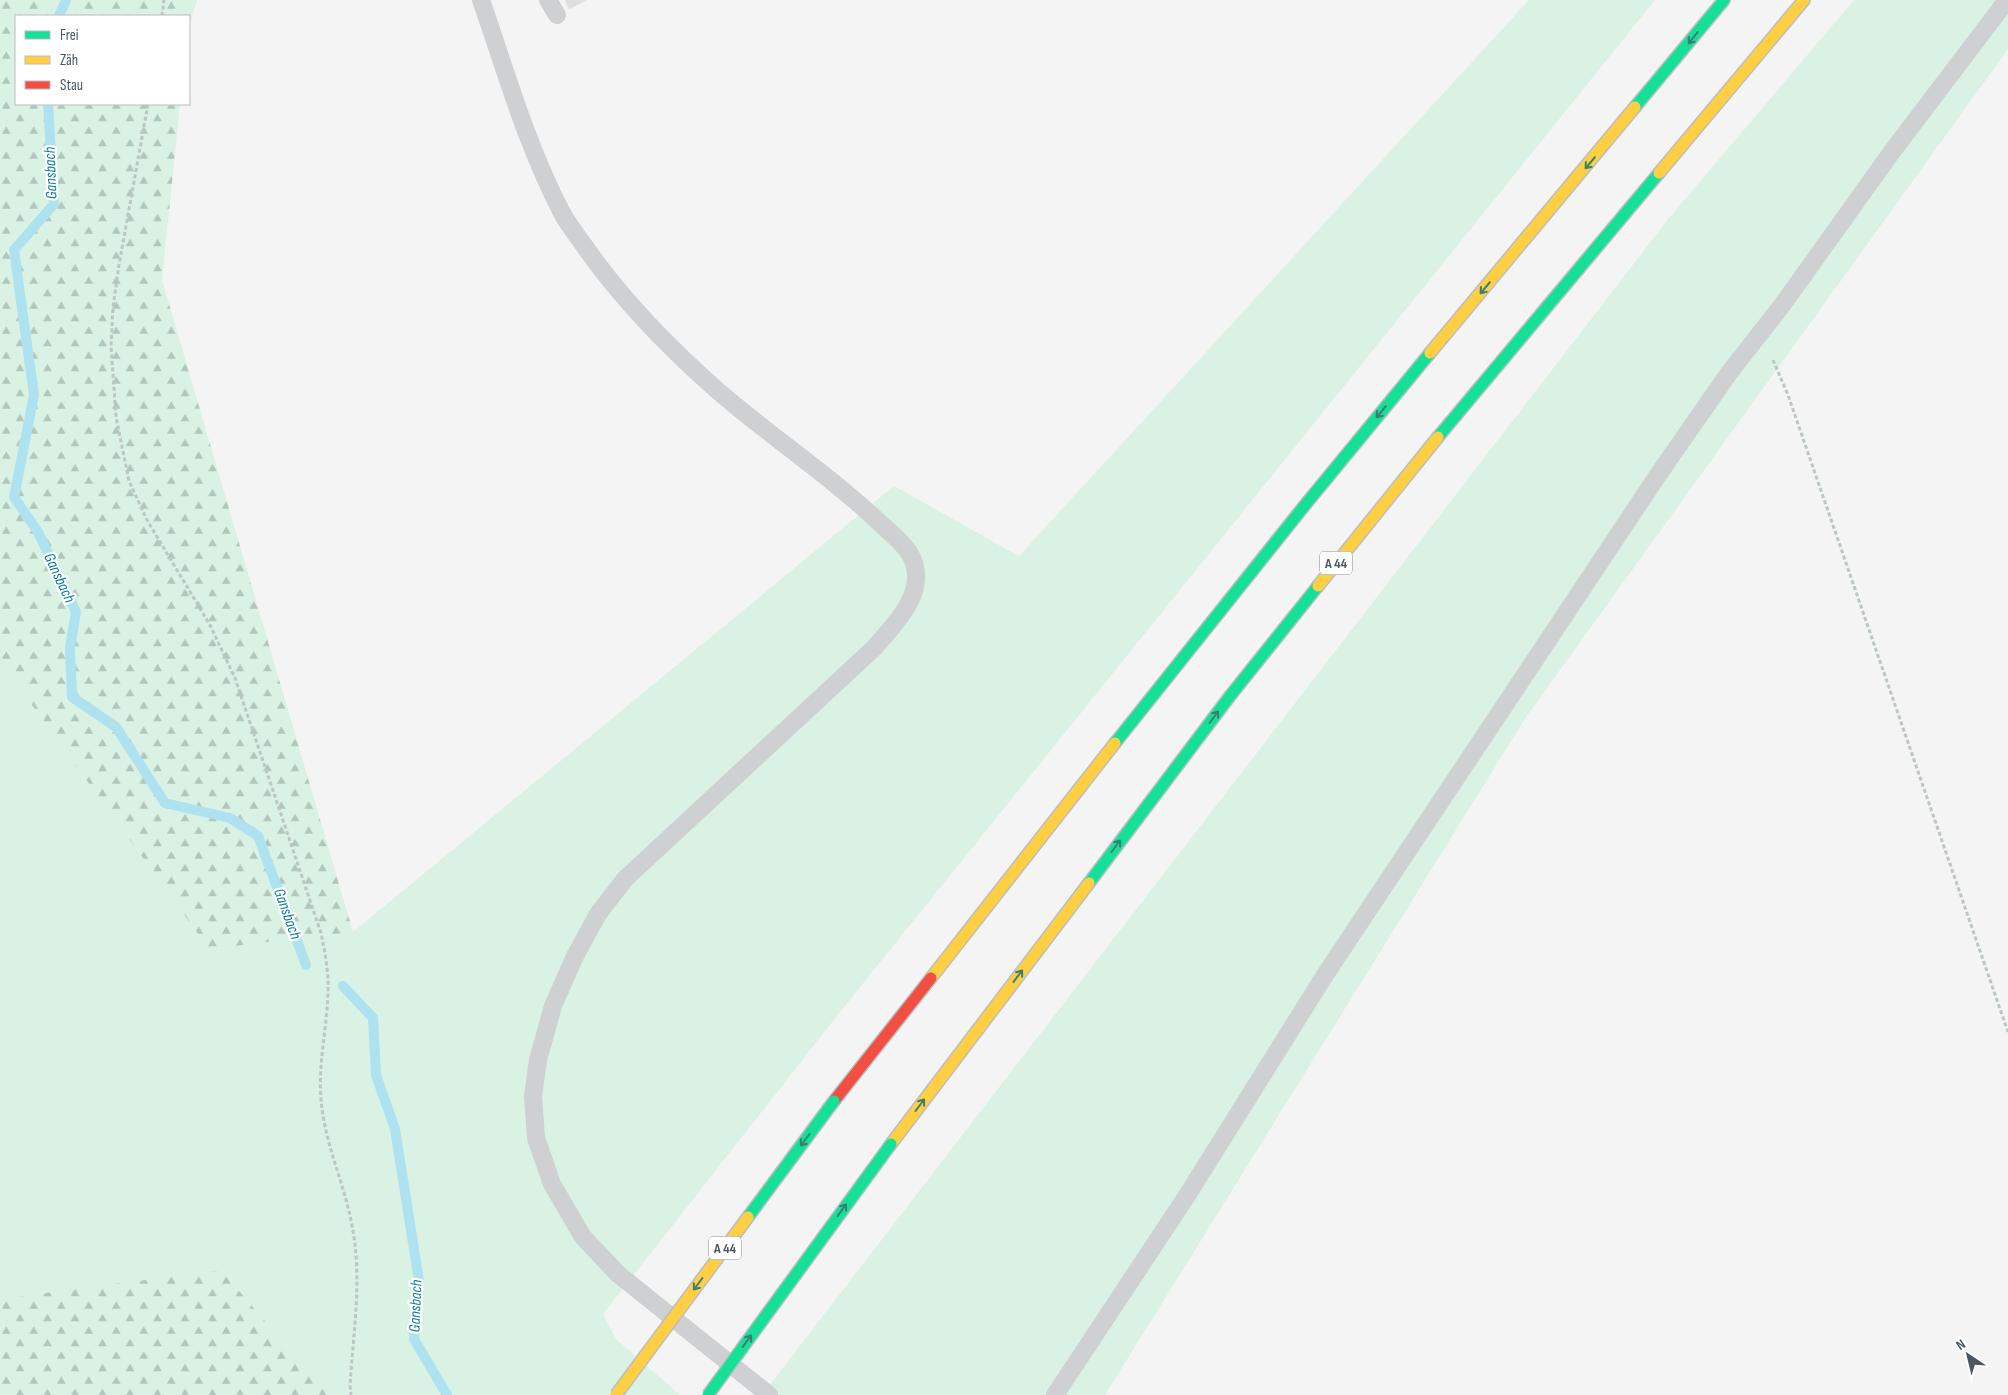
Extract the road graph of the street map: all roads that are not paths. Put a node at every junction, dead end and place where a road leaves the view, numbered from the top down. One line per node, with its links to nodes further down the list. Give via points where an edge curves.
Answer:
1 (482, 0): 9 (lane, via 530,142 563,215 600,269 662,340 696,371 768,433 856,500 912,556 918,572 914,593 902,615 874,648 625,879 598,914 575,956 553,1006 538,1060 533,1096 536,1138 552,1184 583,1237 618,1274)
2 (548, 0): 6 (lane)
3 (1724, 0): 7 (highway, A 44, one-way to 7, bridge, via 1369,426 1180,661 834,1101)
4 (1804, 0): 8 (highway, A 44, one-way to 4, bridge, via 891,1144 1254,665 1426,451)
5 (2007, 0): 10 (lane, via 1891,152 1658,475 1325,975 1188,1194)
6 (557, 15)
7 (616, 1395)
8 (708, 1395)
9 (769, 1395)
10 (1055, 1395)

